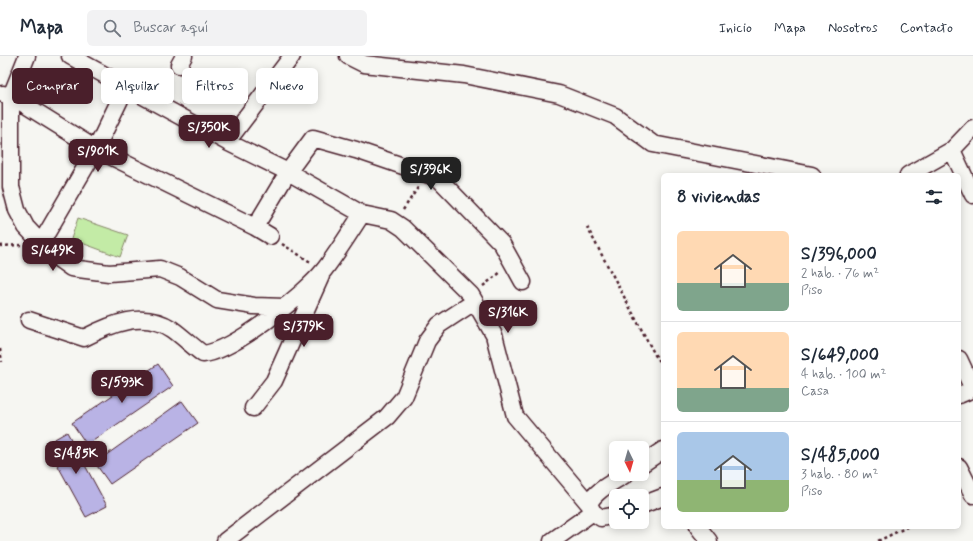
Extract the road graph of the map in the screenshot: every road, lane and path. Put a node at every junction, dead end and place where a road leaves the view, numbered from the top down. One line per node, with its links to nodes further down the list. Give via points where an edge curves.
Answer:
1 (28, 56): 6 (street)
2 (70, 56): 5 (street)
3 (292, 56): 10 (street)
4 (348, 56): 14 (street, via 364,64 464,75 559,94 615,116 653,144)
5 (101, 73)
6 (5, 95): 11 (street); 21 (street, via 11,187 17,210 26,227)
7 (118, 104): 11 (street)
8 (157, 104): 10 (street)
9 (973, 128): 12 (street)
10 (227, 142): 13 (street)
11 (96, 149): 18 (street); 21 (street)
12 (952, 150): 15 (street); 16 (street)
13 (288, 172): 17 (street); 18 (street); 22 (street, via 313,138 438,178 502,244)
14 (802, 173)
15 (912, 173)
16 (973, 195)
17 (362, 214): 23 (street); 25 (street, via 391,220 403,228)
18 (255, 227): 20 (street)
19 (587, 227): 30 (path)
20 (270, 236): 23 (path)
21 (41, 243): 26 (street, via 71,268 108,273 160,269 180,277 216,300 254,306)
22 (513, 263): 24 (street); 25 (path)
23 (324, 270): 26 (street); 34 (street, via 274,381)
24 (523, 282)
25 (472, 298): 42 (street, via 494,335 515,416); 46 (street, via 439,325 427,341 404,398 387,417)
26 (285, 306): 27 (street, via 247,335 213,353 203,354 171,328 151,320 131,319 103,328 84,338)
27 (29, 320)
28 (0, 350): 29 (path)
29 (2, 362)
30 (661, 362)
31 (961, 364): 32 (street)
32 (973, 389): 33 (street)
33 (961, 395)
34 (254, 408)
35 (661, 451): 36 (street)
36 (649, 459)
37 (961, 471): 39 (street)
38 (616, 481): 42 (street, via 594,496)
39 (973, 495)
40 (661, 498): 41 (street)
41 (649, 502)
42 (591, 508): 43 (street, via 601,518); 47 (street)
43 (609, 516)
44 (700, 529): 48 (street)
45 (903, 529): 49 (path)
46 (225, 541)
47 (552, 541)
48 (709, 541)
49 (878, 541)

